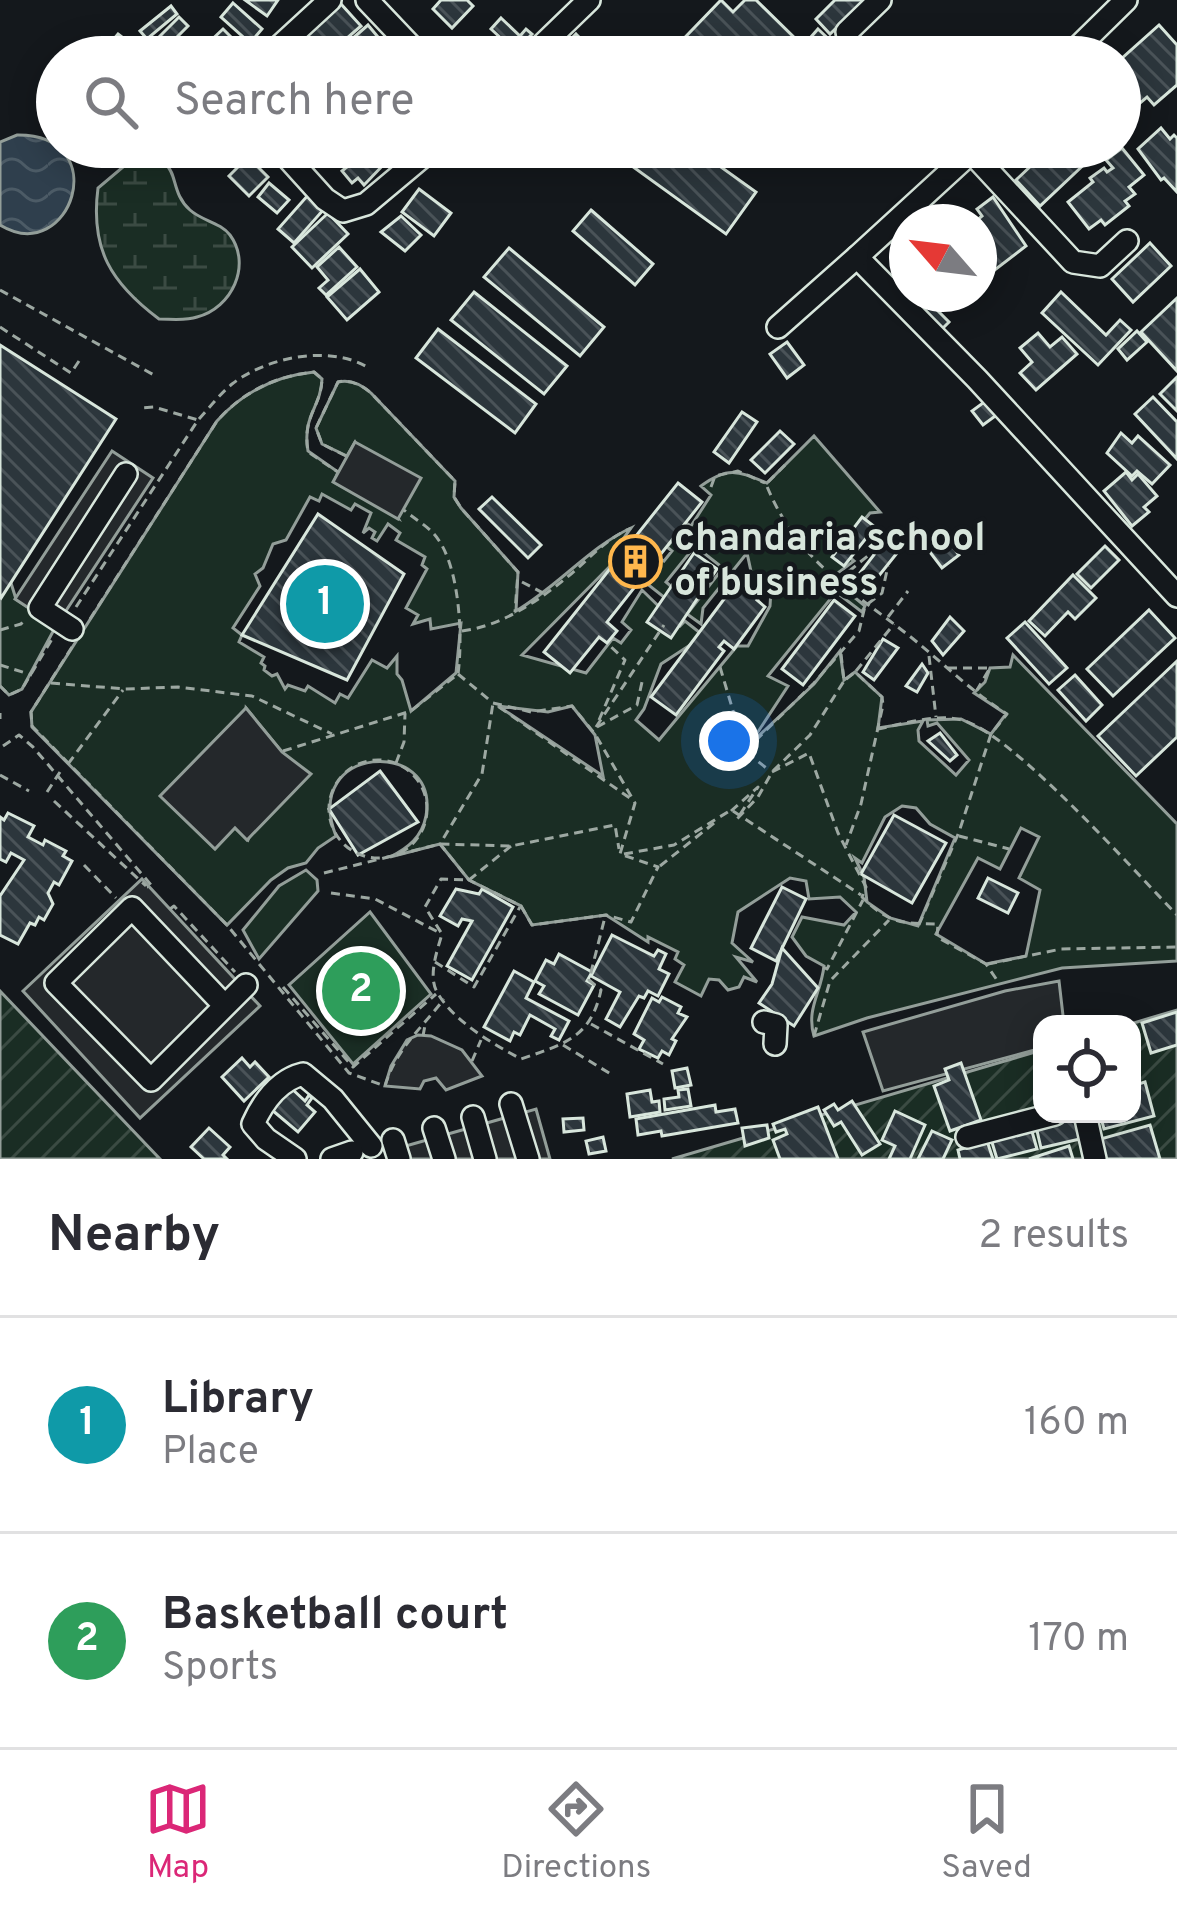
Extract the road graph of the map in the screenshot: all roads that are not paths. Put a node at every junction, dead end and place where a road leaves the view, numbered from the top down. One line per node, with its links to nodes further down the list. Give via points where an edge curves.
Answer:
1 (330, 0): 7 (street)
2 (367, 0): 8 (street)
3 (880, 0): 6 (street)
4 (1126, 0): 10 (street)
5 (587, 1): 9 (street)
6 (847, 32)
7 (291, 36)
8 (401, 36)
9 (551, 36)
10 (1089, 36)
11 (297, 168): 12 (street, via 344,212)
12 (409, 168)
13 (954, 168): 16 (street)
14 (990, 168): 15 (street, via 1073,262 1100,266)
15 (1127, 242)
16 (856, 257): 17 (street); 19 (street)
17 (778, 327)
18 (126, 474): 20 (street)
19 (1177, 596)
20 (67, 622)
21 (246, 985): 22 (street)
22 (225, 1006): 22 (street, via 132,908 56,983 151,1080)
23 (764, 1022): 24 (street, via 776,1025)
24 (775, 1044)
25 (511, 1104): 35 (street)
26 (473, 1117): 34 (street)
27 (1033, 1120): 30 (street)
28 (1086, 1123): 36 (street)
29 (434, 1128): 33 (street)
30 (967, 1137)
31 (369, 1151): 32 (street, via 333,1099 303,1074 289,1078 253,1124)
32 (295, 1159)
33 (444, 1159)
34 (485, 1159)
35 (528, 1159)
36 (1095, 1159)

